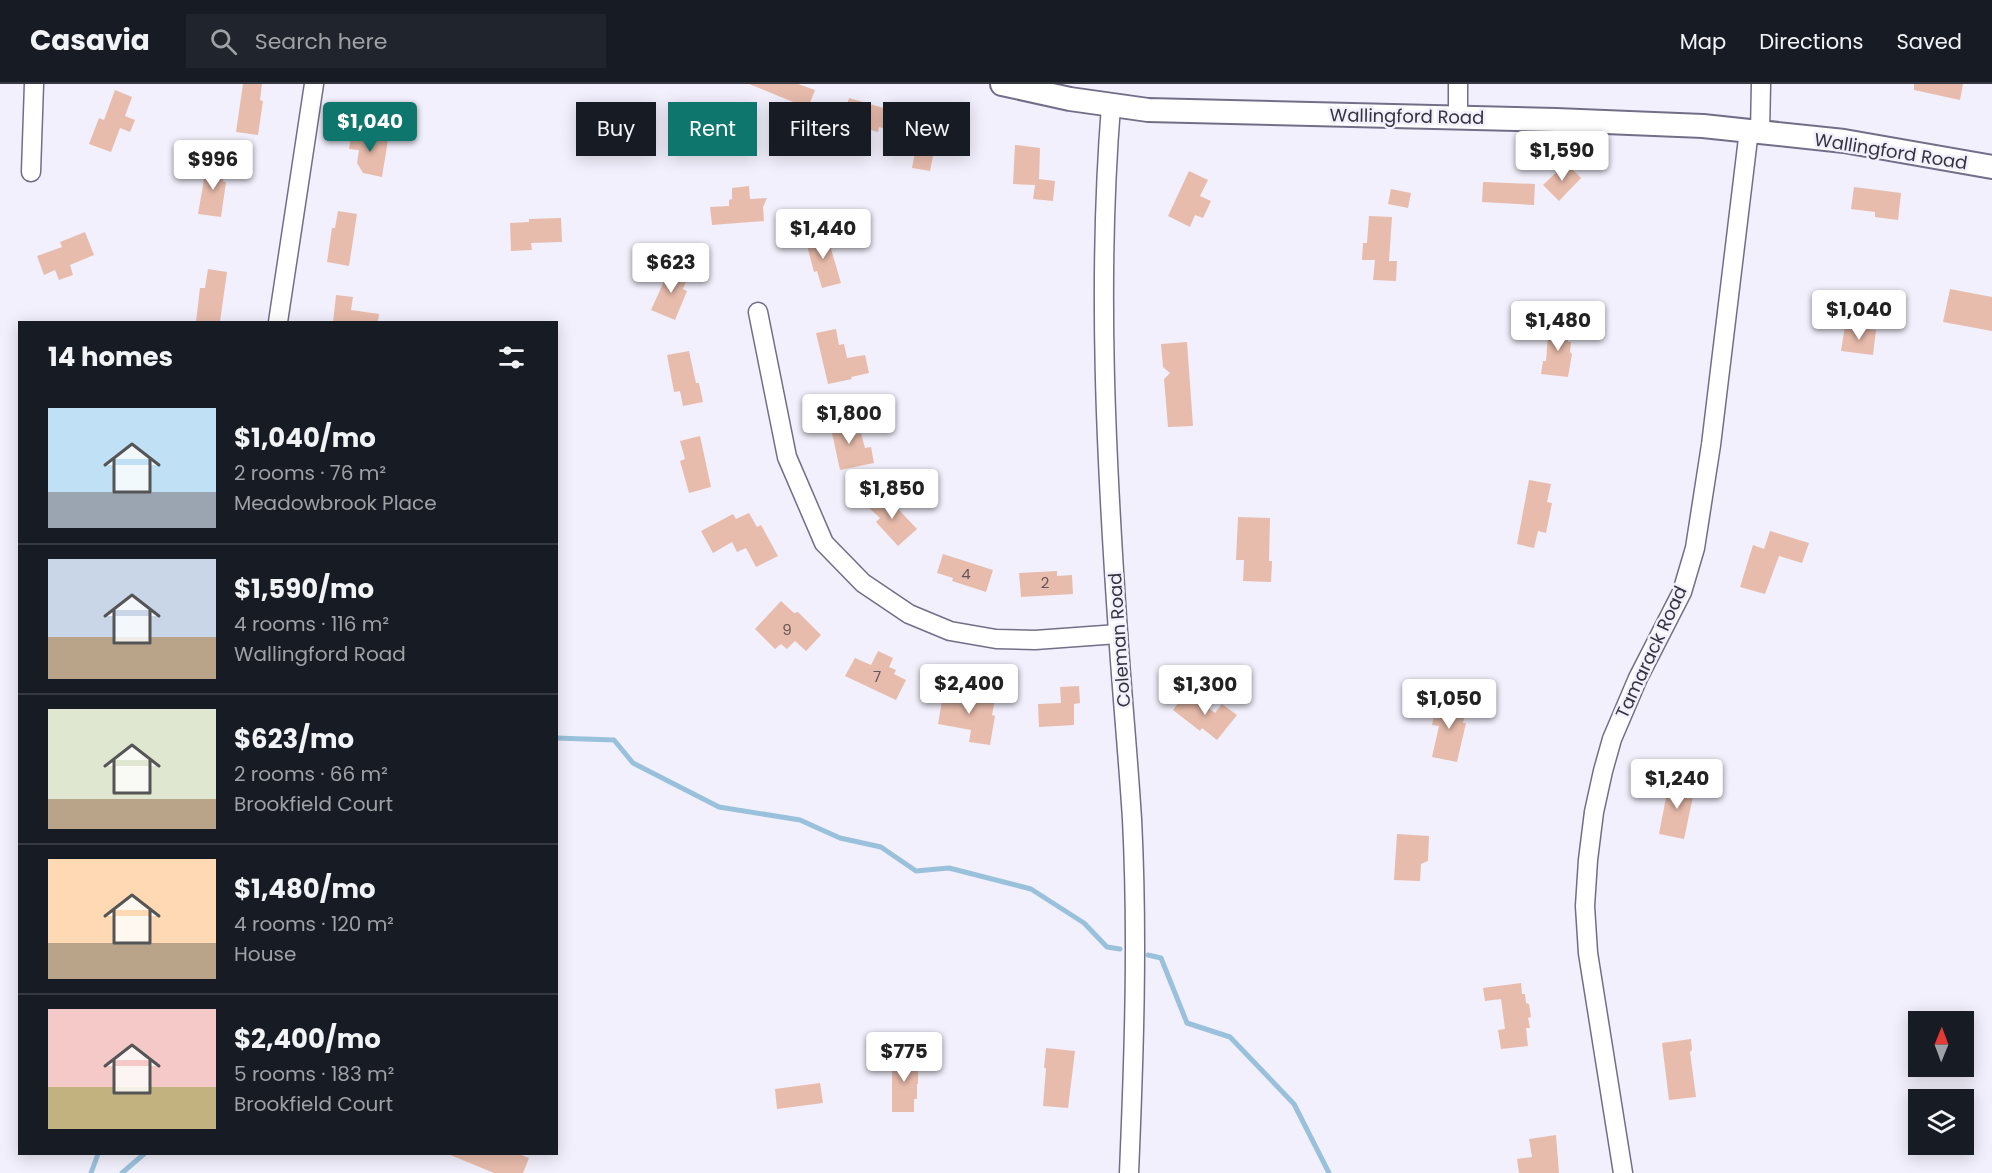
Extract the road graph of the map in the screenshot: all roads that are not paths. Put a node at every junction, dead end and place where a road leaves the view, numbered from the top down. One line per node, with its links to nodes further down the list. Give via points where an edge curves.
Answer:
1 (34, 84): 10 (street)
2 (314, 84): 12 (street)
3 (1003, 84): 6 (street, Wallingford Road)
4 (1458, 84): 7 (street)
5 (1761, 84): 8 (street, Tamarack Road)
6 (1111, 106): 7 (street, Wallingford Road, via 1196,112); 13 (street, Coleman Road, via 1105,316)
7 (1458, 117): 8 (street, Wallingford Road, via 1651,123)
8 (1754, 131): 9 (street, Wallingford Road, via 1844,141); 15 (street, Tamarack Road, via 1695,548 1682,592 1620,718 1594,812 1585,906 1588,953)
9 (1992, 167)
10 (31, 172)
11 (758, 312): 13 (street, via 787,458 824,543 862,583 909,614 962,633 1035,640)
12 (278, 321)
13 (1118, 634): 14 (street, Coleman Road, via 1132,821 1134,997)
14 (1129, 1173)
15 (1623, 1173)

